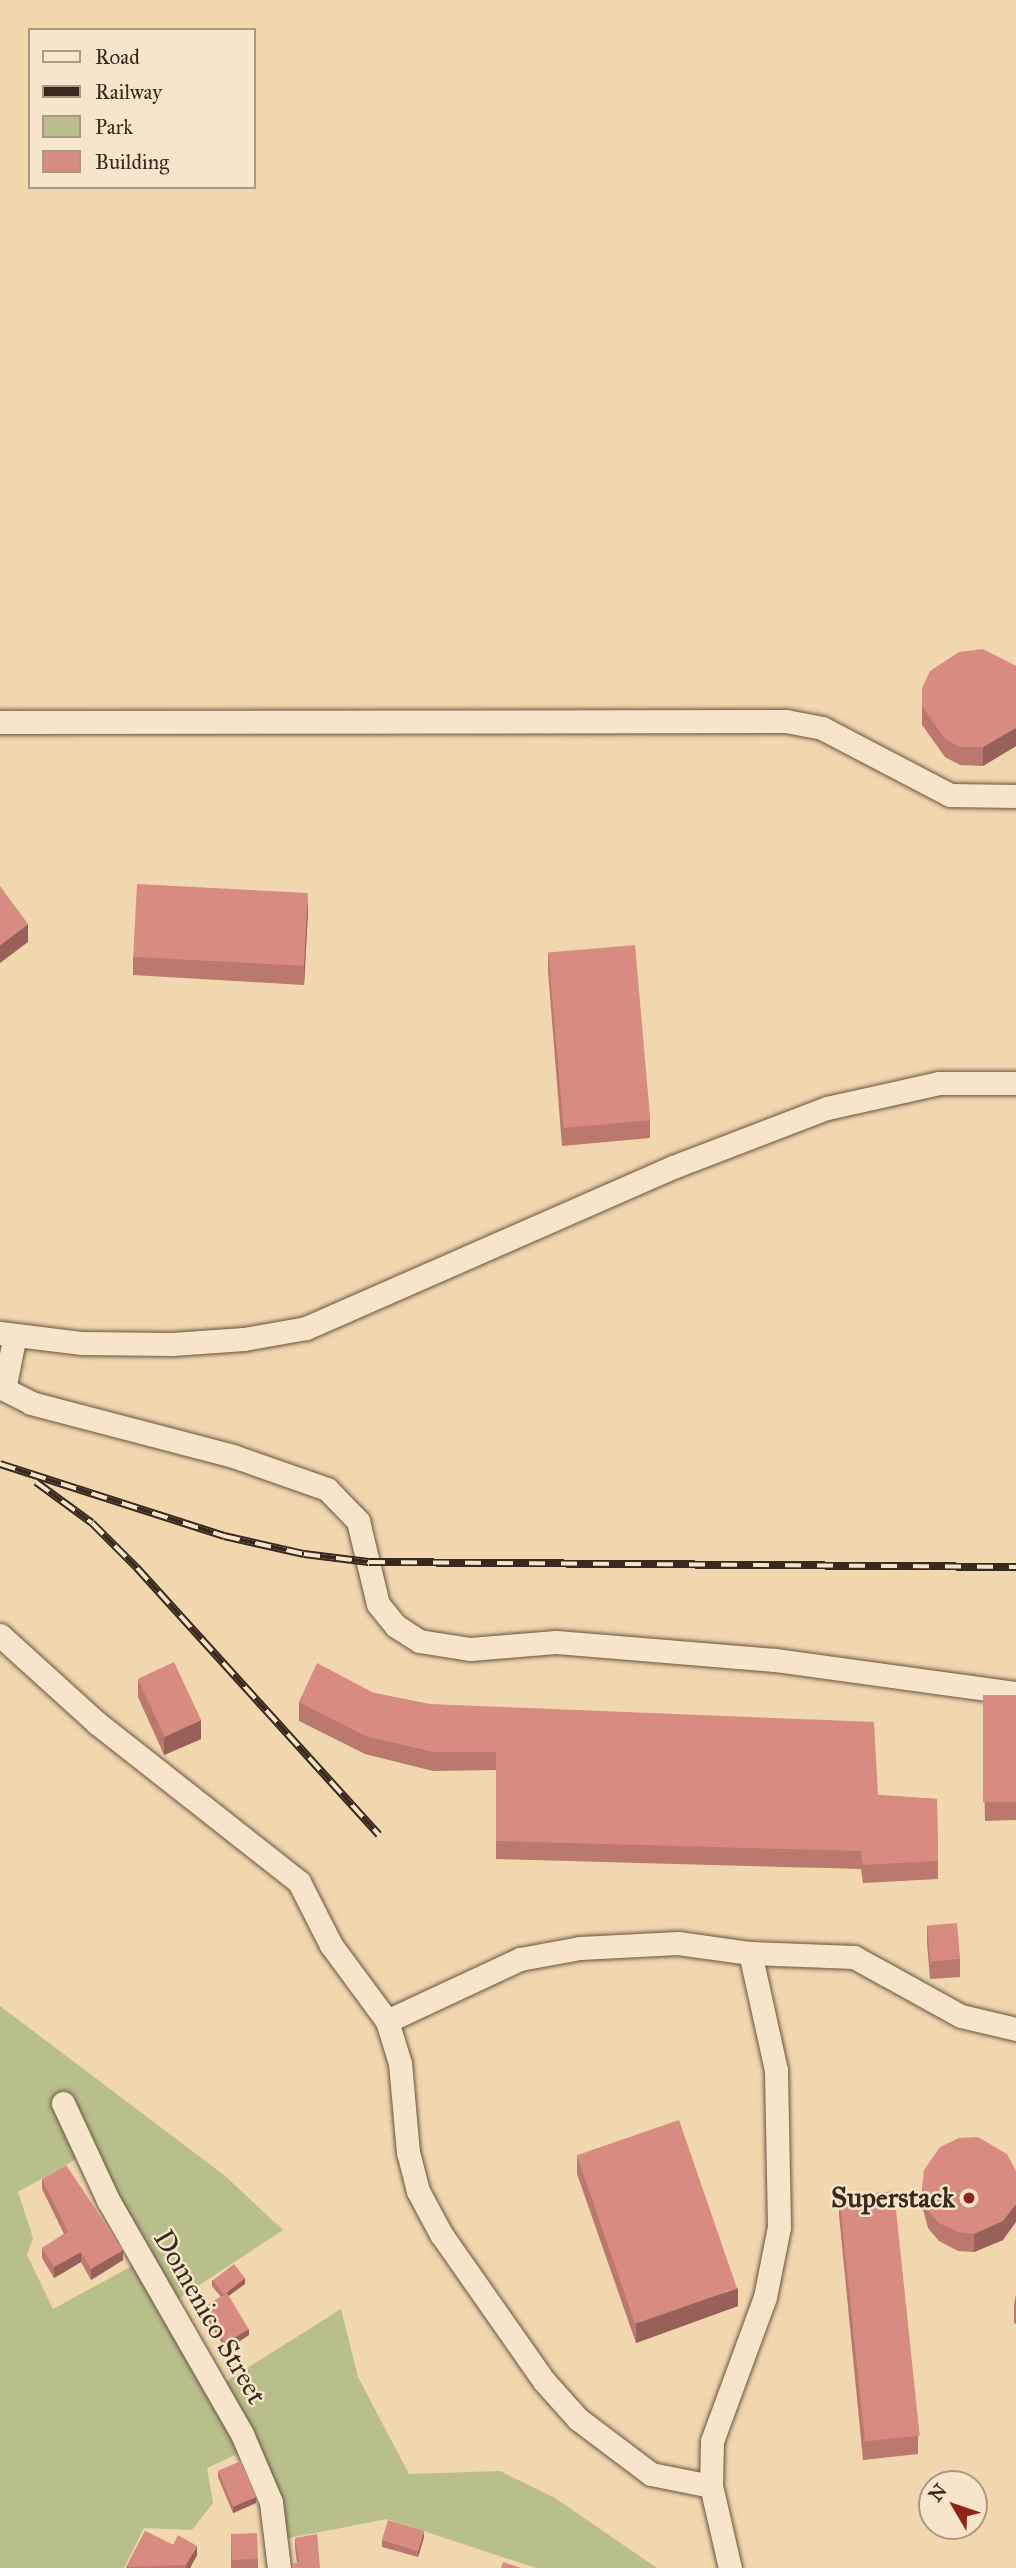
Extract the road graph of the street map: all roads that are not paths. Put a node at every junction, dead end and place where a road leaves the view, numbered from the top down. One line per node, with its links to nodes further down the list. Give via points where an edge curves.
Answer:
1 (0, 722): 2 (street, via 786,721 834,734 950,795)
2 (1016, 796)
3 (1016, 1083): 4 (street, via 939,1083 827,1108 673,1167 306,1328 244,1339 172,1344 82,1343)
4 (7, 1334): 6 (street, via 4,1389 31,1403 233,1456 327,1489 358,1521 378,1604 396,1626 419,1641 470,1648 556,1642 775,1660 982,1692)
5 (0, 1635): 8 (street, via 97,1723 299,1882 331,1945)
6 (1016, 1693)
7 (750, 1953): 8 (street, via 678,1943 580,1948 520,1959); 9 (street, via 854,1957 961,2016); 11 (street, via 776,2070 779,2227 765,2297 712,2441)
8 (387, 2021): 11 (street, via 400,2063 408,2152 418,2192 449,2245 544,2381 578,2419 651,2474)
9 (1016, 2029)
10 (63, 2103): 12 (street, Domenico Street, via 108,2200 242,2434 271,2502)
11 (710, 2486): 13 (street)
12 (279, 2568)
13 (730, 2568)

